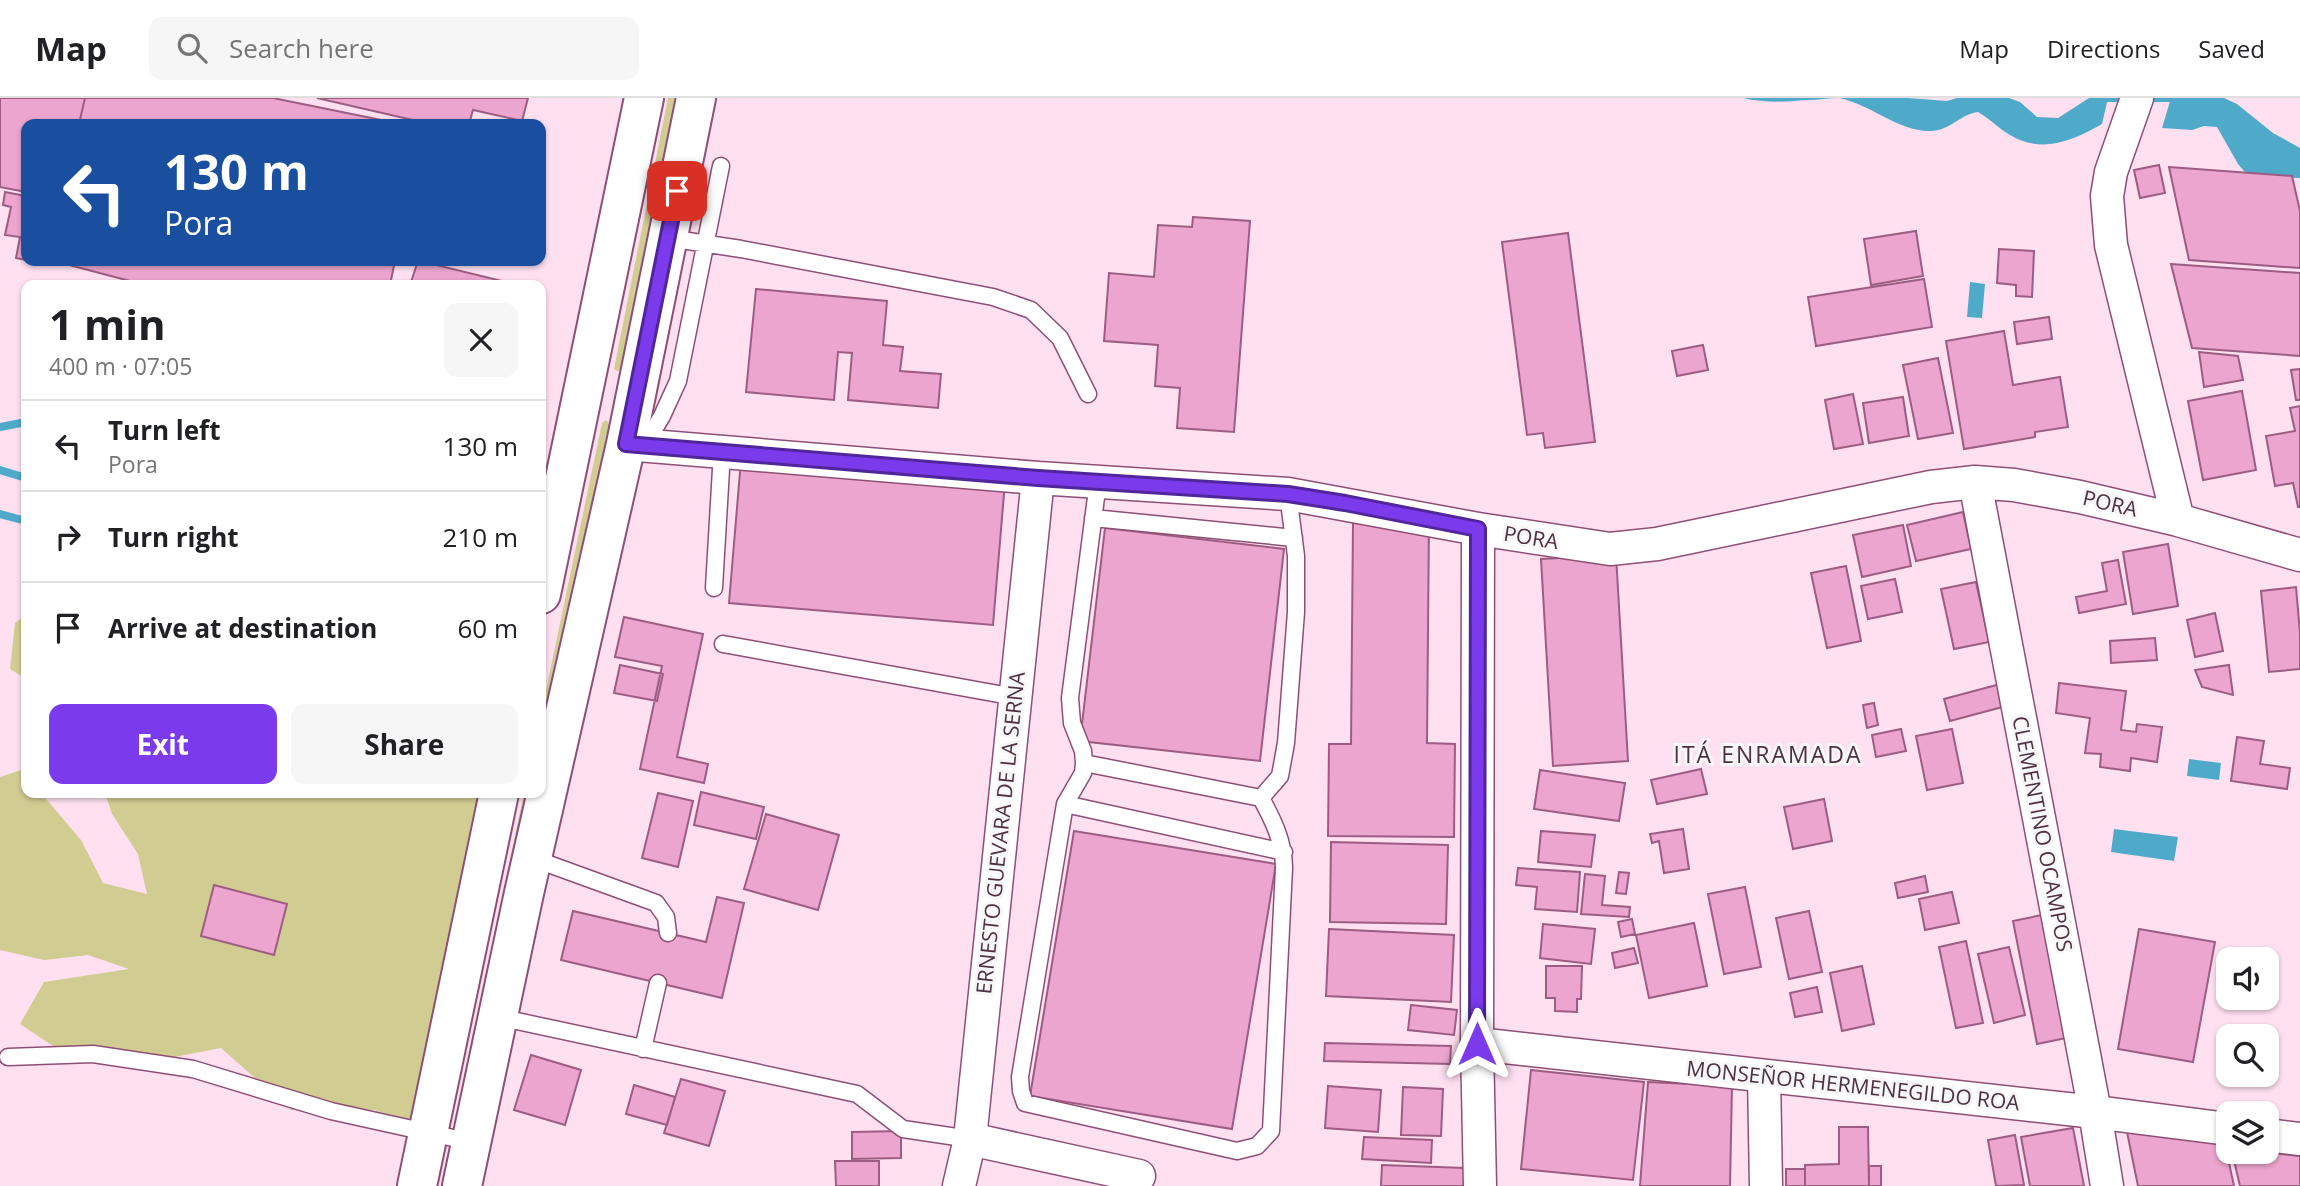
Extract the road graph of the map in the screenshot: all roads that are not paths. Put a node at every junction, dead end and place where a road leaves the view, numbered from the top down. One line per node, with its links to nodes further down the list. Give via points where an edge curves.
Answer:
1 (644, 98): 8 (main road)
2 (696, 98): 5 (main road)
3 (2137, 98): 16 (street, via 2111,172 2107,196 2111,245)
4 (721, 166): 6 (lane)
5 (668, 238): 6 (lane); 9 (main road)
6 (706, 244): 7 (lane, via 993,297 1031,310 1060,338); 9 (lane, via 678,381 662,416)
7 (1087, 394)
8 (581, 400): 9 (main road); 20 (main road)
9 (635, 433): 10 (street, PORA); 29 (main road)
10 (722, 452): 11 (street, PORA); 21 (lane)
11 (1038, 478): 12 (street, PORA); 23 (street, ERNESTO GUEVARA DE LA SERNA)
12 (1098, 482): 14 (street, PORA); 15 (lane)
13 (1975, 482): 16 (street, PORA, via 2080,497); 17 (street, PORA, via 1610,550); 37 (street, CLEMENTINO OCAMPOS)
14 (1288, 494): 17 (street, PORA); 18 (lane)
15 (1093, 518): 18 (lane); 24 (lane, via 1070,698)
16 (2178, 520): 19 (street, PORA)
17 (1478, 529): 33 (street)
18 (1294, 538): 26 (lane, via 1296,612 1286,743 1280,776)
19 (2300, 555)
20 (546, 570)
21 (713, 588)
22 (723, 644): 23 (lane)
23 (1015, 697): 41 (street, ERNESTO GUEVARA DE LA SERNA)
24 (1084, 763): 26 (lane); 27 (lane)
25 (498, 798): 39 (main road)
26 (1261, 798): 28 (lane)
27 (1065, 804): 28 (lane); 28 (lane, via 1020,1077 1025,1103 1237,1151 1257,1146 1271,1131)
28 (1284, 852)
29 (532, 858): 30 (lane, via 656,903 666,917); 32 (main road)
30 (668, 933)
31 (658, 983): 34 (lane)
32 (498, 1017): 34 (lane); 43 (main road)
33 (1477, 1044): 36 (street, MONSEÑOR HERMENEGILDO ROA); 48 (street)
34 (643, 1049): 41 (lane, via 857,1094 903,1129)
35 (8, 1057): 39 (lane, via 93,1054 193,1069 331,1111)
36 (1763, 1076): 37 (street, MONSEÑOR HERMENEGILDO ROA); 49 (street)
37 (2095, 1112): 38 (street, MONSEÑOR HERMENEGILDO ROA); 50 (street, CLEMENTINO OCAMPOS)
38 (2216, 1127)
39 (429, 1133): 43 (lane); 45 (main road)
40 (2279, 1137): 42 (street)
41 (970, 1139): 44 (street); 47 (street, ERNESTO GUEVARA DE LA SERNA)
42 (2300, 1139)
43 (471, 1142): 46 (main road)
44 (1139, 1176)
45 (417, 1186)
46 (462, 1186)
47 (959, 1186)
48 (1480, 1186)
49 (1766, 1186)
50 (2107, 1186)

